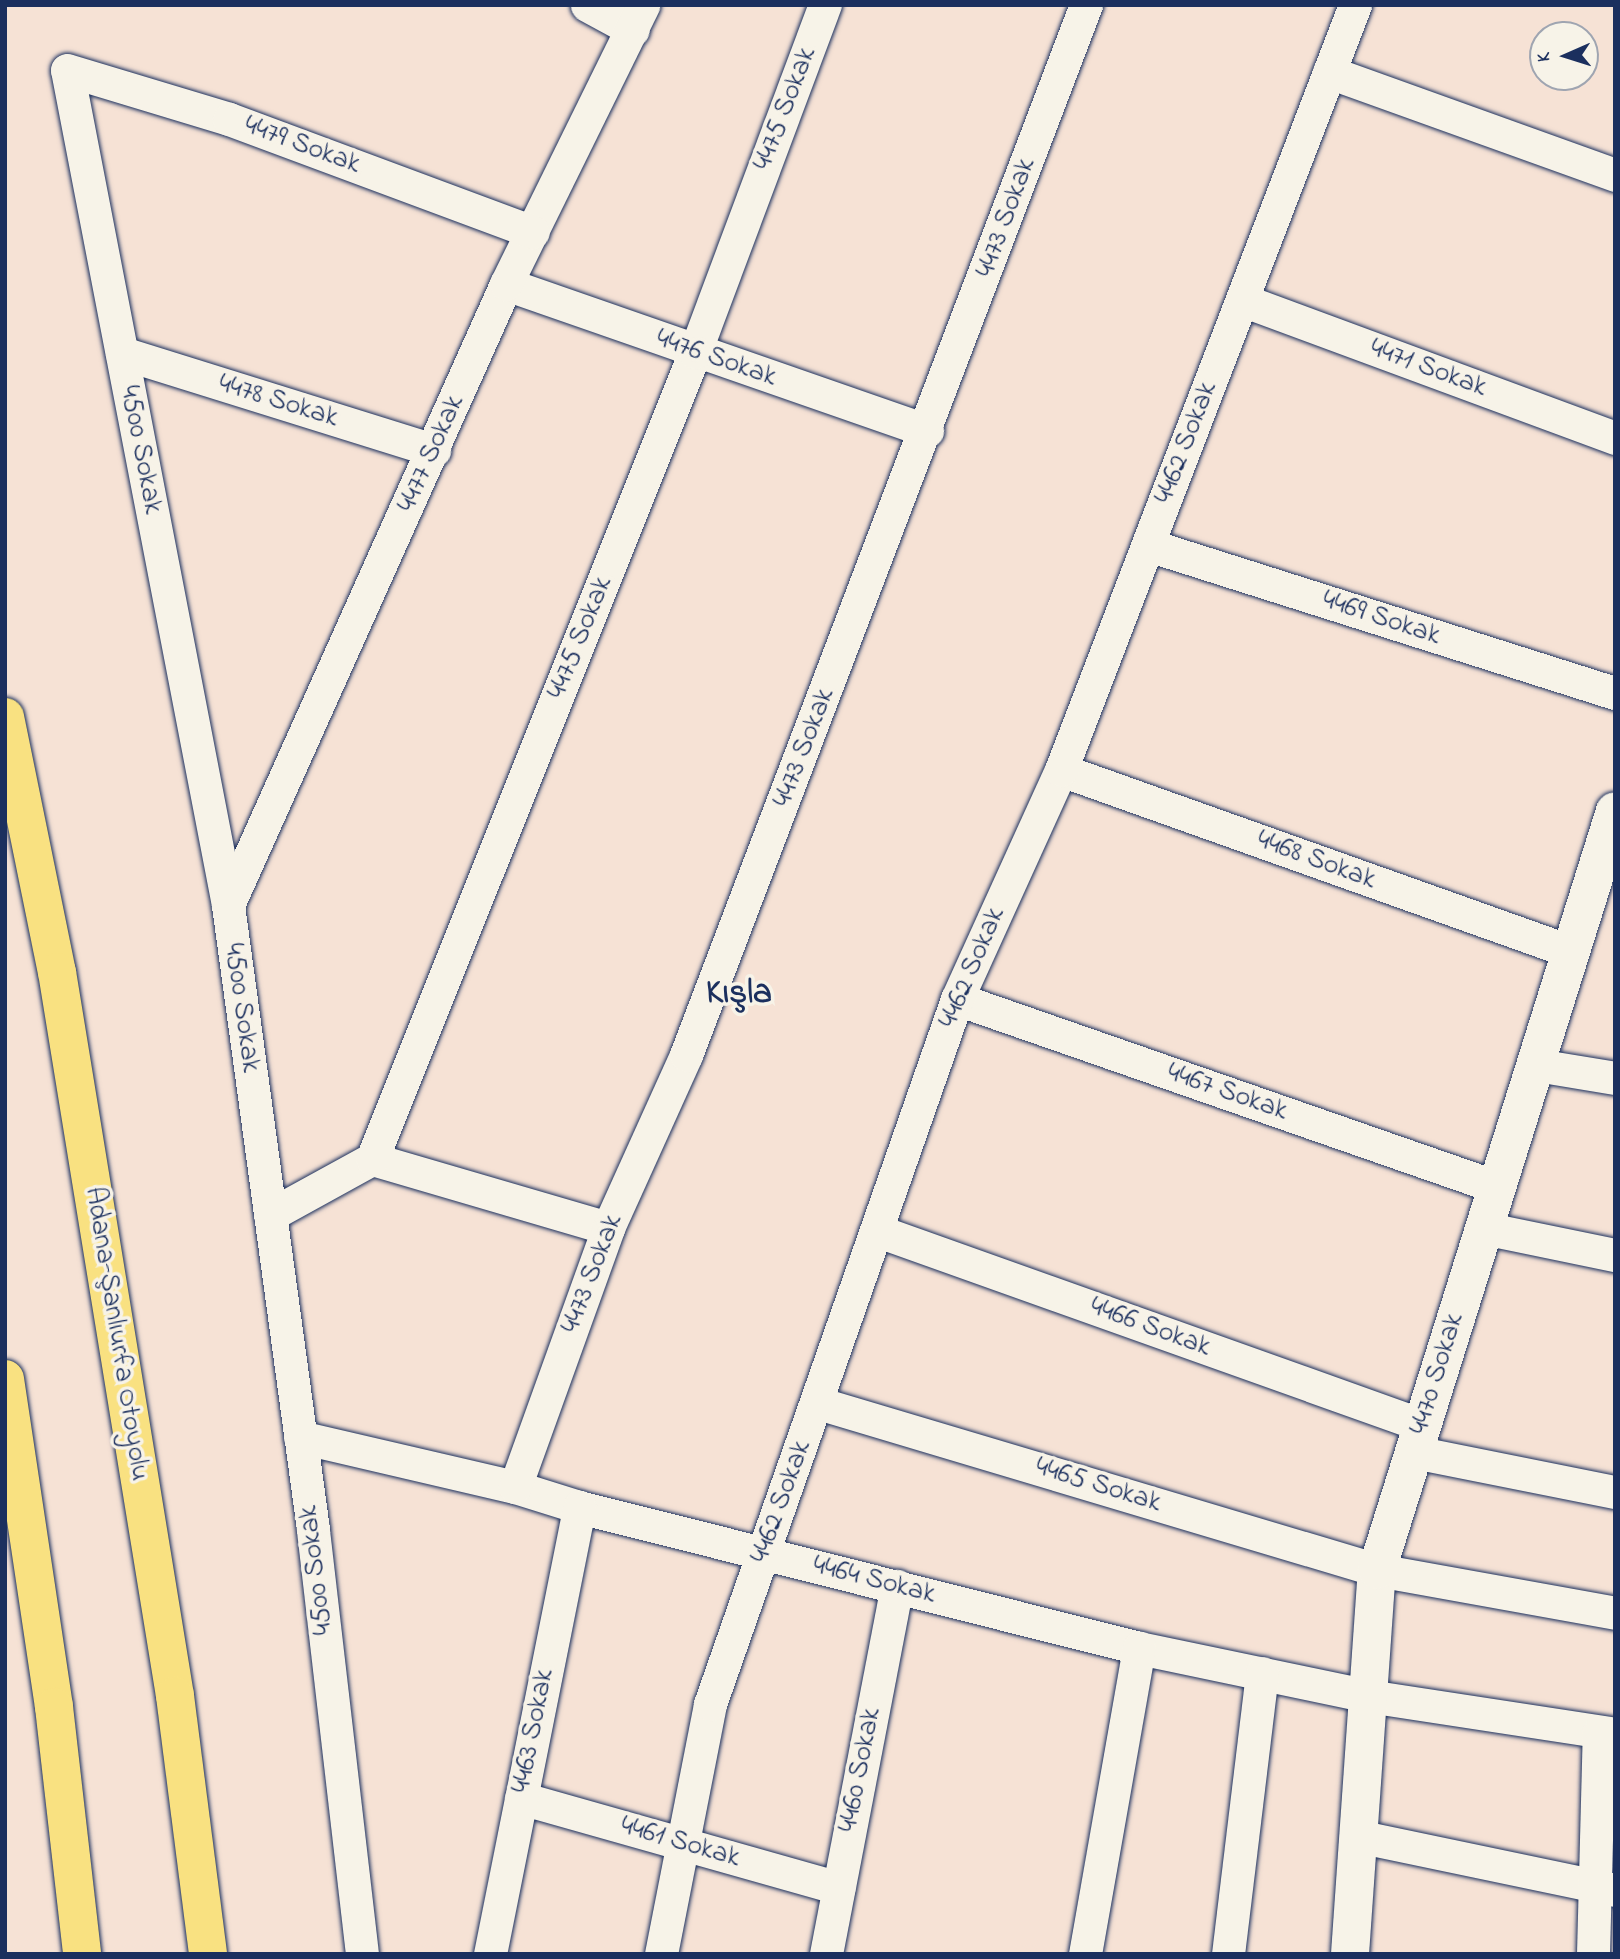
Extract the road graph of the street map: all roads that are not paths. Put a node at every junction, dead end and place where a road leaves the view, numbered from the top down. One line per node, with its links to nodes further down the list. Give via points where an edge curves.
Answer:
1 (587, 5): 5 (street)
2 (825, 5): 12 (street, 4475 Sokak)
3 (1086, 5): 14 (street, 4473 Sokak)
4 (1354, 5): 7 (street, 4462 Sokak)
5 (638, 18): 9 (street, 4477 Sokak)
6 (67, 70): 9 (street, 4479 Sokak, via 229,119); 13 (street, 4500 Sokak)
7 (1329, 72): 8 (street); 11 (street, 4462 Sokak)
8 (1615, 175)
9 (533, 232): 10 (street, 4477 Sokak)
10 (506, 284): 12 (street, 4476 Sokak); 16 (street, 4477 Sokak)
11 (1242, 300): 15 (street, 4471 Sokak); 17 (street, 4462 Sokak)
12 (695, 352): 14 (street, 4476 Sokak); 28 (street, 4475 Sokak)
13 (122, 353): 16 (street, 4478 Sokak); 23 (street, 4500 Sokak)
14 (927, 431): 31 (street, 4473 Sokak, via 686,1055)
15 (1615, 438)
16 (434, 450): 23 (street, 4477 Sokak)
17 (1148, 545): 18 (street, 4469 Sokak); 20 (street, 4462 Sokak)
18 (1615, 693)
19 (5, 717): 56 (highway, Adana-Şanlıurfa Otoyolu, via 57,972 172,1683)
20 (1061, 770): 24 (street, 4468 Sokak); 25 (street, 4462 Sokak)
21 (1615, 811): 22 (main road, 4470 Sokak)
22 (1605, 883): 24 (main road, 4470 Sokak)
23 (228, 905): 30 (street, 4500 Sokak)
24 (1572, 952): 26 (main road, 4470 Sokak)
25 (957, 999): 29 (street, 4467 Sokak); 33 (street, 4462 Sokak)
26 (1536, 1065): 27 (street); 29 (main road, 4470 Sokak)
27 (1615, 1078)
28 (372, 1159): 30 (street); 31 (street)
29 (1497, 1187): 32 (main road, 4470 Sokak)
30 (270, 1215): 37 (street, 4500 Sokak)
31 (608, 1228): 39 (street, 4473 Sokak)
32 (1483, 1228): 34 (street); 38 (main road, 4470 Sokak)
33 (878, 1231): 36 (street, 4462 Sokak); 38 (street, 4466 Sokak)
34 (1615, 1255)
35 (5, 1379): 55 (highway, via 54,1707)
36 (818, 1403): 42 (street, 4462 Sokak); 43 (street, 4465 Sokak)
37 (300, 1437): 39 (street, 4464 Sokak); 57 (street, 4500 Sokak)
38 (1418, 1438): 40 (street, 4466 Sokak); 43 (main road, 4470 Sokak)
39 (515, 1487): 41 (street, 4464 Sokak)
40 (1615, 1492)
41 (579, 1507): 42 (street, 4464 Sokak); 50 (street, 4463 Sokak)
42 (762, 1552): 44 (street, 4464 Sokak); 52 (street, 4462 Sokak, via 710,1704)
43 (1377, 1570): 45 (street, 4465 Sokak); 48 (main road, 4470 Sokak)
44 (897, 1586): 46 (street, 4464 Sokak); 53 (street, 4460 Sokak)
45 (1615, 1614)
46 (1139, 1648): 47 (street, 4464 Sokak); 61 (street)
47 (1262, 1673): 48 (street, 4464 Sokak); 62 (street)
48 (1368, 1696): 49 (street, 4464 Sokak); 51 (main road, 4470 Sokak)
49 (1607, 1733): 54 (street)
50 (521, 1798): 52 (street, 4461 Sokak); 58 (street, 4463 Sokak)
51 (1357, 1836): 54 (street); 63 (main road, 4470 Sokak)
52 (683, 1844): 53 (street, 4461 Sokak); 59 (street, 4462 Sokak)
53 (838, 1888): 60 (street, 4460 Sokak)
54 (1605, 1889): 64 (street)
55 (82, 1954)
56 (208, 1954)
57 (362, 1954)
58 (490, 1954)
59 (661, 1954)
60 (826, 1954)
61 (1085, 1954)
62 (1228, 1954)
63 (1349, 1954)
64 (1593, 1954)

